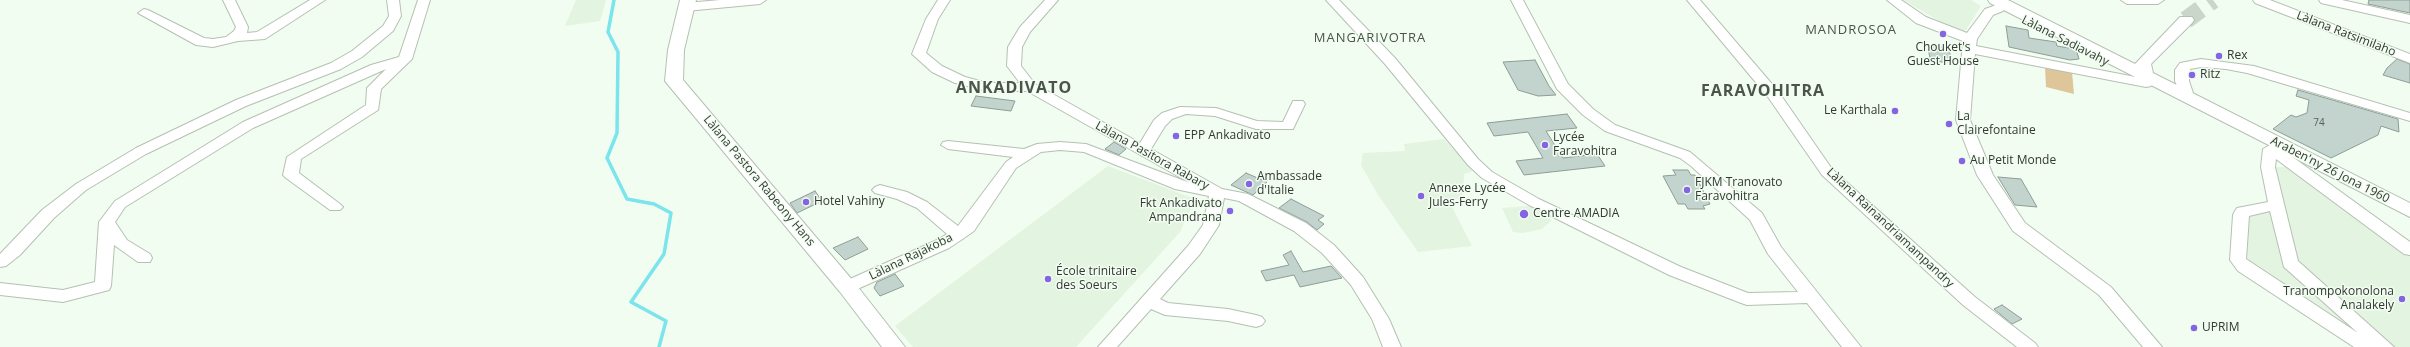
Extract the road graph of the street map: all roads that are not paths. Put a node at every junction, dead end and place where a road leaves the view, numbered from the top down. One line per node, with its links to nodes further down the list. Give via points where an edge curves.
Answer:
1 (229, 0): 21 (street, via 242,27 240,33)
2 (319, 0): 21 (street, via 260,36)
3 (394, 0): 45 (street, via 395,16 388,28 357,54 336,66 241,103 141,151 81,187 48,214 14,251)
4 (424, 0): 25 (street)
5 (760, 0): 17 (street)
6 (944, 0): 28 (street, via 932,19 919,54 937,69 960,80 988,87)
7 (1052, 0): 28 (street, Làlana Pasitora Rabary, via 1025,30 1014,47 1014,66)
8 (1332, 0): 48 (street, via 1390,61 1473,162 1487,175 1534,202 1675,271 1747,299)
9 (1517, 0): 48 (street, via 1562,86 1588,112 1610,128 1685,155 1696,162 1756,217 1774,250)
10 (1693, 0): 55 (street, Làlana Rainandriamampandry, via 1773,94 1827,172 1969,301)
11 (1893, 0): 22 (street, via 1921,20)
12 (2127, 0): 13 (street)
13 (2158, 0)
14 (2259, 0): 26 (street, Làlana Ratsimilaho)
15 (2325, 0): 19 (street)
16 (1994, 2): 22 (street); 23 (main road); 27 (main road, Làlana Sadiavahy)
17 (687, 4): 46 (main road, Làlana Pastora Rabeony Hans, via 676,50 674,81)
18 (144, 13): 21 (street, via 201,42 213,43)
19 (2410, 19)
20 (2186, 20): 24 (main road)
21 (233, 37)
22 (1970, 44): 27 (street); 56 (street, via 1963,120 1985,175 2020,227 2105,291)
23 (2094, 51): 24 (main road, via 2119,56); 27 (main road)
24 (2153, 54): 27 (main road, via 2142,66)
25 (405, 59): 39 (street, via 374,88 373,107 294,157 291,176); 41 (street, via 376,68 248,125 120,204)
26 (2410, 59)
27 (2146, 79): 29 (main road, Araben'ny 26 Jona 1960); 33 (main road)
28 (1030, 87): 34 (street, Làlana Pasitora Rabary)
29 (2187, 96): 31 (street, via 2182,81 2182,70 2185,66 2201,63 2226,65 2249,69); 33 (main road, Araben'ny 26 Jona 1960, via 2250,129)
30 (1298, 104): 34 (street, via 1288,126 1256,125 1216,112 1185,110 1167,116 1159,122)
31 (2406, 115)
32 (948, 145): 35 (street)
33 (2278, 150): 38 (street, via 2268,167); 40 (main road, Araben'ny 26 Jona 1960); 43 (street)
34 (1142, 151): 37 (street, Làlana Pasitora Rabary)
35 (1027, 154): 37 (street, Làlana Rajakoba, via 1037,148 1086,148 1180,186); 42 (street, Làlana Rajakoba, via 1011,165 968,227)
36 (880, 190): 42 (street, via 902,194 922,205)
37 (1217, 192): 49 (street, Làlana Pasitora Rabary, via 1211,225 1194,250); 53 (street, Làlana Rajakoba, via 1243,197 1267,208 1300,227 1328,249 1357,281 1380,319)
38 (2275, 205): 57 (street, via 2243,212 2238,260 2244,267); 58 (street, via 2290,263)
39 (335, 207)
40 (2410, 211)
41 (107, 222): 44 (street, via 121,244); 47 (street, via 103,286 63,296)
42 (958, 234): 46 (street, Làlana Rajakoba, via 943,244)
43 (2410, 250)
44 (144, 258)
45 (0, 262)
46 (848, 287): 51 (main road, Làlana Pastora Rabeony Hans)
47 (0, 289)
48 (1813, 297): 54 (street)
49 (1148, 300): 50 (street, via 1165,309 1228,315); 52 (street, Làlana Pasitora Rabary)
50 (1256, 321)
51 (894, 347)
52 (1106, 347)
53 (1392, 347)
54 (1852, 347)
55 (2029, 347)
56 (2153, 347)
57 (2367, 347)
58 (2385, 347)

